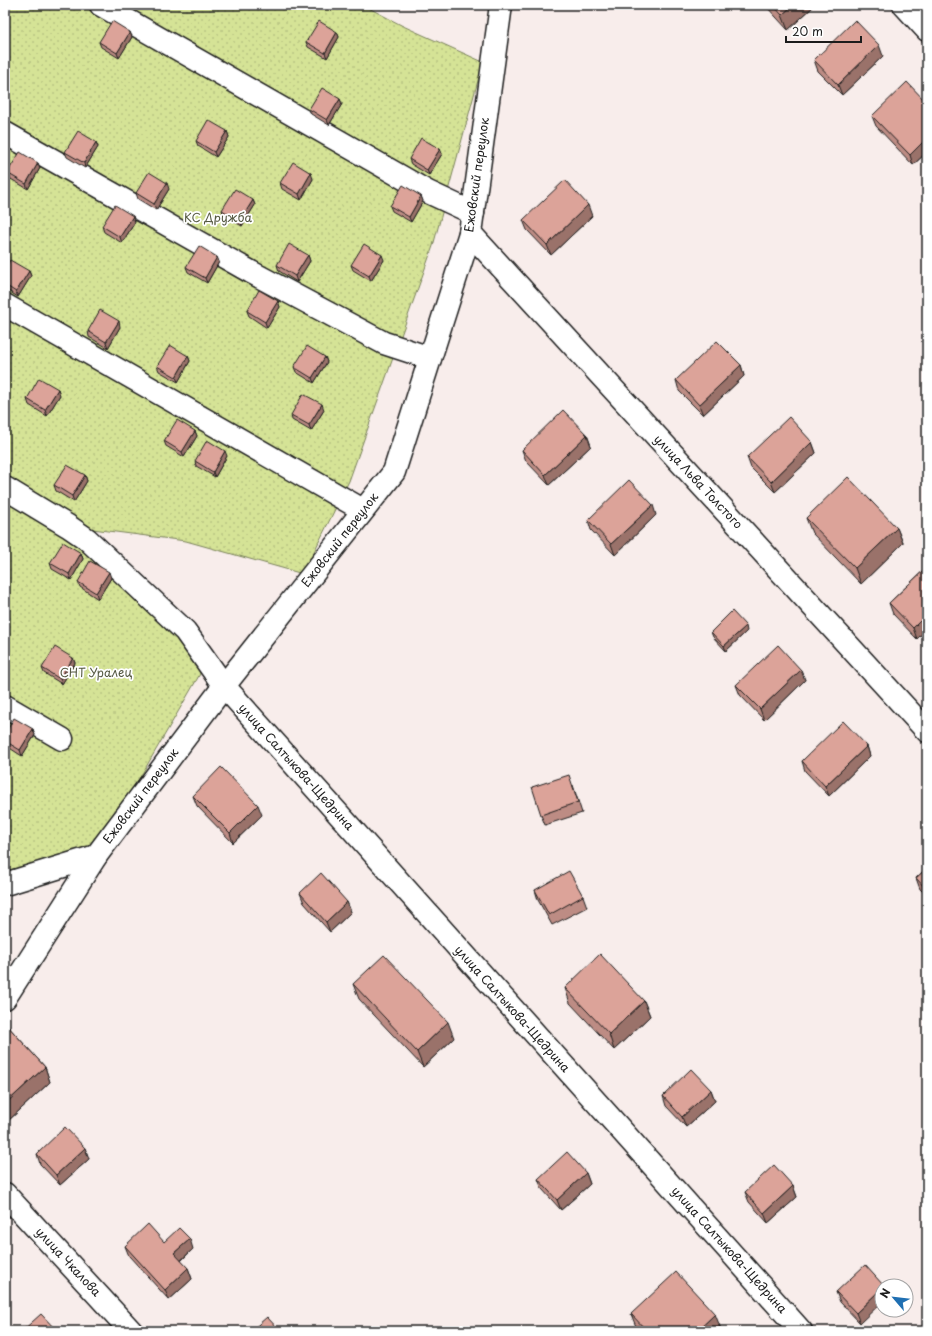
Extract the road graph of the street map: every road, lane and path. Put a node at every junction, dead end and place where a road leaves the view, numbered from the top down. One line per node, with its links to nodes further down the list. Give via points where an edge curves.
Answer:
1 (102, 5): 6 (street, via 428,192)
2 (501, 5): 6 (street, Ежовский переулок)
3 (904, 5): 4 (street)
4 (927, 30)
5 (5, 133): 8 (street, via 251,272 384,343)
6 (471, 223): 8 (street, Ежовский переулок); 13 (street, улица Льва Толстого)
7 (5, 306): 10 (street)
8 (430, 358): 10 (street, Ежовский переулок, via 394,472)
9 (5, 488): 11 (street, улица Салтыкова-Щедрина, via 87,539 185,631)
10 (363, 510): 11 (street, Ежовский переулок)
11 (224, 686): 15 (street, Ежовский переулок); 20 (street, улица Салтыкова-Щедрина)
12 (5, 706): 14 (street)
13 (927, 731)
14 (62, 739)
15 (96, 856): 16 (street); 17 (street, Ежовский переулок)
16 (5, 884)
17 (5, 998)
18 (5, 1194): 19 (street, улица Чкалова)
19 (131, 1331)
20 (801, 1331)

